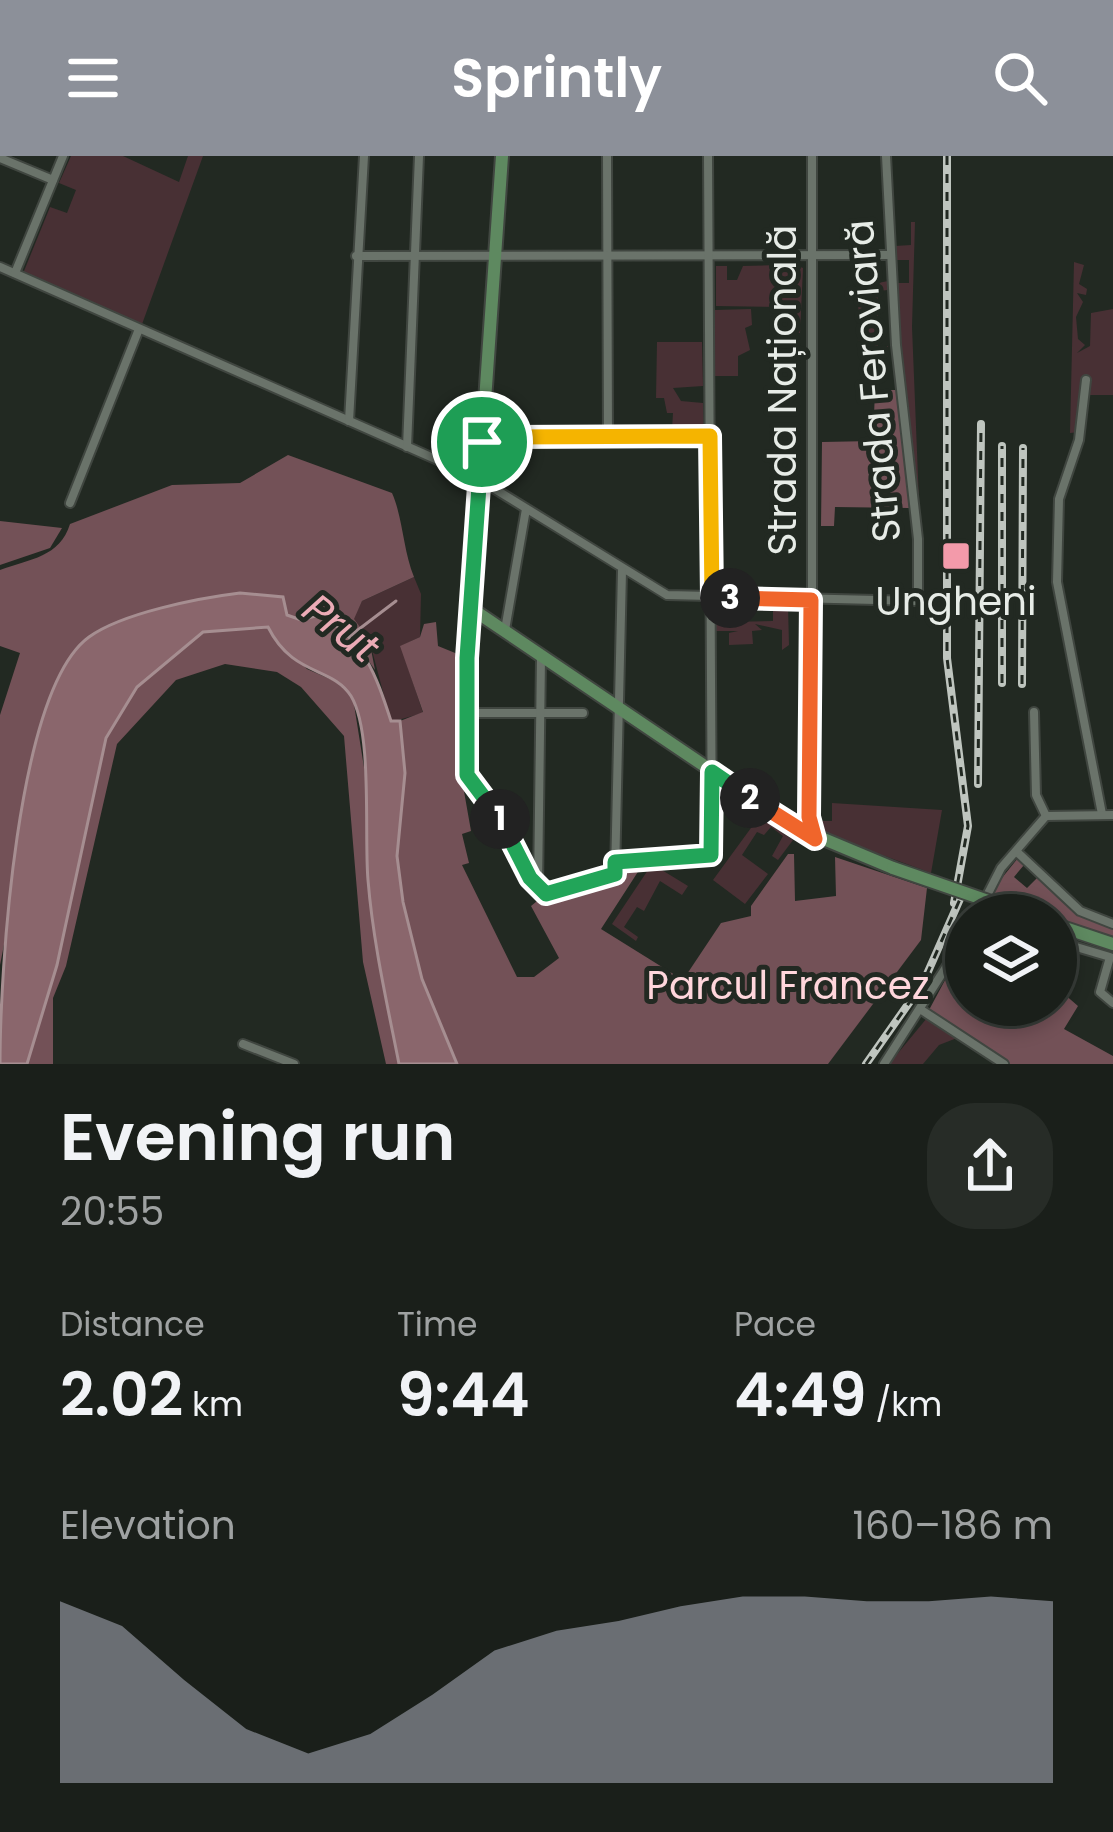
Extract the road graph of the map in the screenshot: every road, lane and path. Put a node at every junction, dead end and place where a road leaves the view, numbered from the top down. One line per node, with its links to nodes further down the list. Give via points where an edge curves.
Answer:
1 (63, 156): 10 (street)
2 (364, 156): 12 (street)
3 (419, 156): 14 (street)
4 (502, 156): 17 (main road)
5 (607, 156): 15 (street)
6 (708, 156): 16 (street)
7 (812, 156): 13 (street, Strada Națională)
8 (886, 156): 11 (street, Strada Feroviară)
9 (0, 158): 10 (street)
10 (53, 180): 19 (street)
11 (889, 255): 13 (street); 32 (street, Strada Feroviară, via 918,534 917,601)
12 (356, 256): 14 (street); 22 (street)
13 (812, 257): 16 (street); 32 (street, Strada Națională)
14 (414, 258): 17 (street); 26 (street)
15 (608, 258): 16 (street); 17 (street); 23 (street)
16 (709, 258): 24 (street)
17 (494, 259): 25 (main road)
18 (0, 267): 19 (street)
19 (15, 273): 20 (street)
20 (139, 329): 22 (street); 28 (street)
21 (1086, 380): 42 (street, via 1079,440 1059,499 1057,581)
22 (349, 421): 26 (street)
23 (608, 436): 24 (street); 25 (street)
24 (710, 436): 31 (street)
25 (483, 437): 27 (main road)
26 (406, 447): 27 (street)
27 (479, 480): 29 (street); 33 (main road)
28 (70, 503)
29 (526, 509): 30 (street); 34 (street)
30 (622, 572): 31 (street, via 667,596); 36 (street)
31 (712, 597): 32 (street); 41 (street)
32 (811, 600): 44 (street, Strada Națională)
33 (473, 607): 34 (main road); 39 (street)
34 (504, 631): 35 (main road)
35 (541, 656): 36 (main road); 37 (street)
36 (615, 706): 41 (main road); 46 (street)
37 (540, 712): 39 (street); 40 (street); 47 (street)
38 (1034, 712): 43 (street, via 1036,795)
39 (466, 713): 47 (street, via 468,778)
40 (583, 713)
41 (712, 772): 44 (main road); 46 (street, via 709,856)
42 (1107, 815): 43 (street)
43 (1046, 816): 45 (street)
44 (815, 839): 48 (main road, bridge)
45 (1017, 852): 49 (street); 50 (street, via 1080,911)
46 (615, 862): 47 (street, via 615,874 546,894)
47 (538, 889)
48 (967, 894)
49 (987, 894)
50 (1113, 924)
51 (1077, 935): 53 (main road)
52 (1077, 945): 53 (street)
53 (1112, 951): 55 (street, via 1100,992)
54 (945, 973): 56 (street)
55 (1113, 1003)
56 (923, 1011): 59 (street); 60 (street)
57 (243, 1044): 58 (street)
58 (294, 1064)
59 (884, 1064)
60 (1004, 1064)

